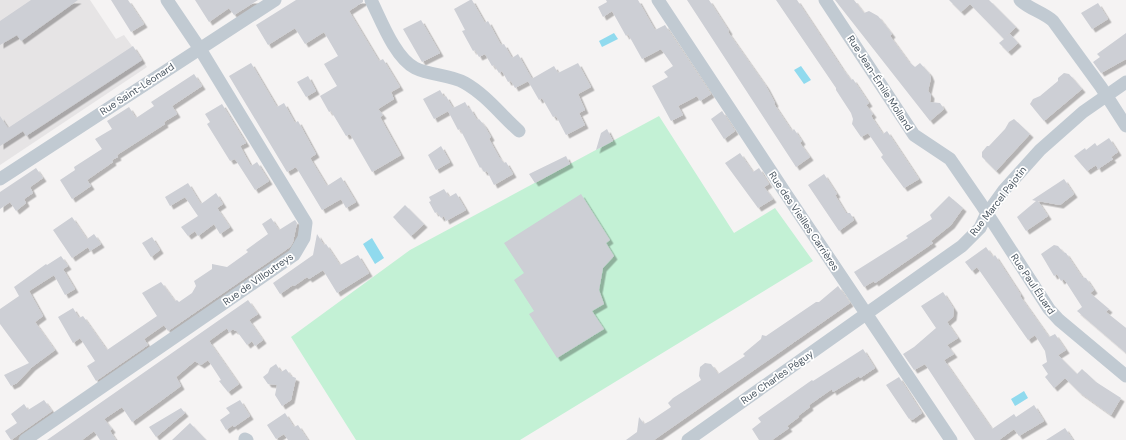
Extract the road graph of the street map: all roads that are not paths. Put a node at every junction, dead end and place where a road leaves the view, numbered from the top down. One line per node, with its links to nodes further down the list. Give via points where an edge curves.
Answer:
1 (167, 0): 7 (street, Rue de Villoutreys)
2 (275, 0): 7 (street, Rue Saint-Léonard)
3 (371, 0): 11 (street, via 402,58 415,68 455,77 466,83)
4 (658, 0): 14 (street, Rue des Vieilles Carrières)
5 (825, 0): 13 (street, Rue Jean-Émile Molland, via 914,135 950,159)
6 (1020, 0): 9 (street, via 1053,21)
7 (200, 49): 12 (street, Rue Saint-Léonard); 16 (street, Rue de Villoutreys, via 306,223 304,238 294,255)
8 (1126, 82): 9 (street, Rue Marcel Pajotin)
9 (1105, 96): 10 (street); 13 (street, Rue Marcel Pajotin, via 1040,150 1004,190)
10 (1126, 126)
11 (519, 131)
12 (0, 179)
13 (986, 215): 14 (street, Rue Marcel Pajotin, via 980,228 962,246); 15 (street, Rue Paul Éluard, via 1053,315)
14 (866, 314): 17 (street, Rue Charles Péguy); 18 (street, Rue des Vieilles Carrières)
15 (1126, 376)
16 (25, 440)
17 (688, 440)
18 (951, 440)

